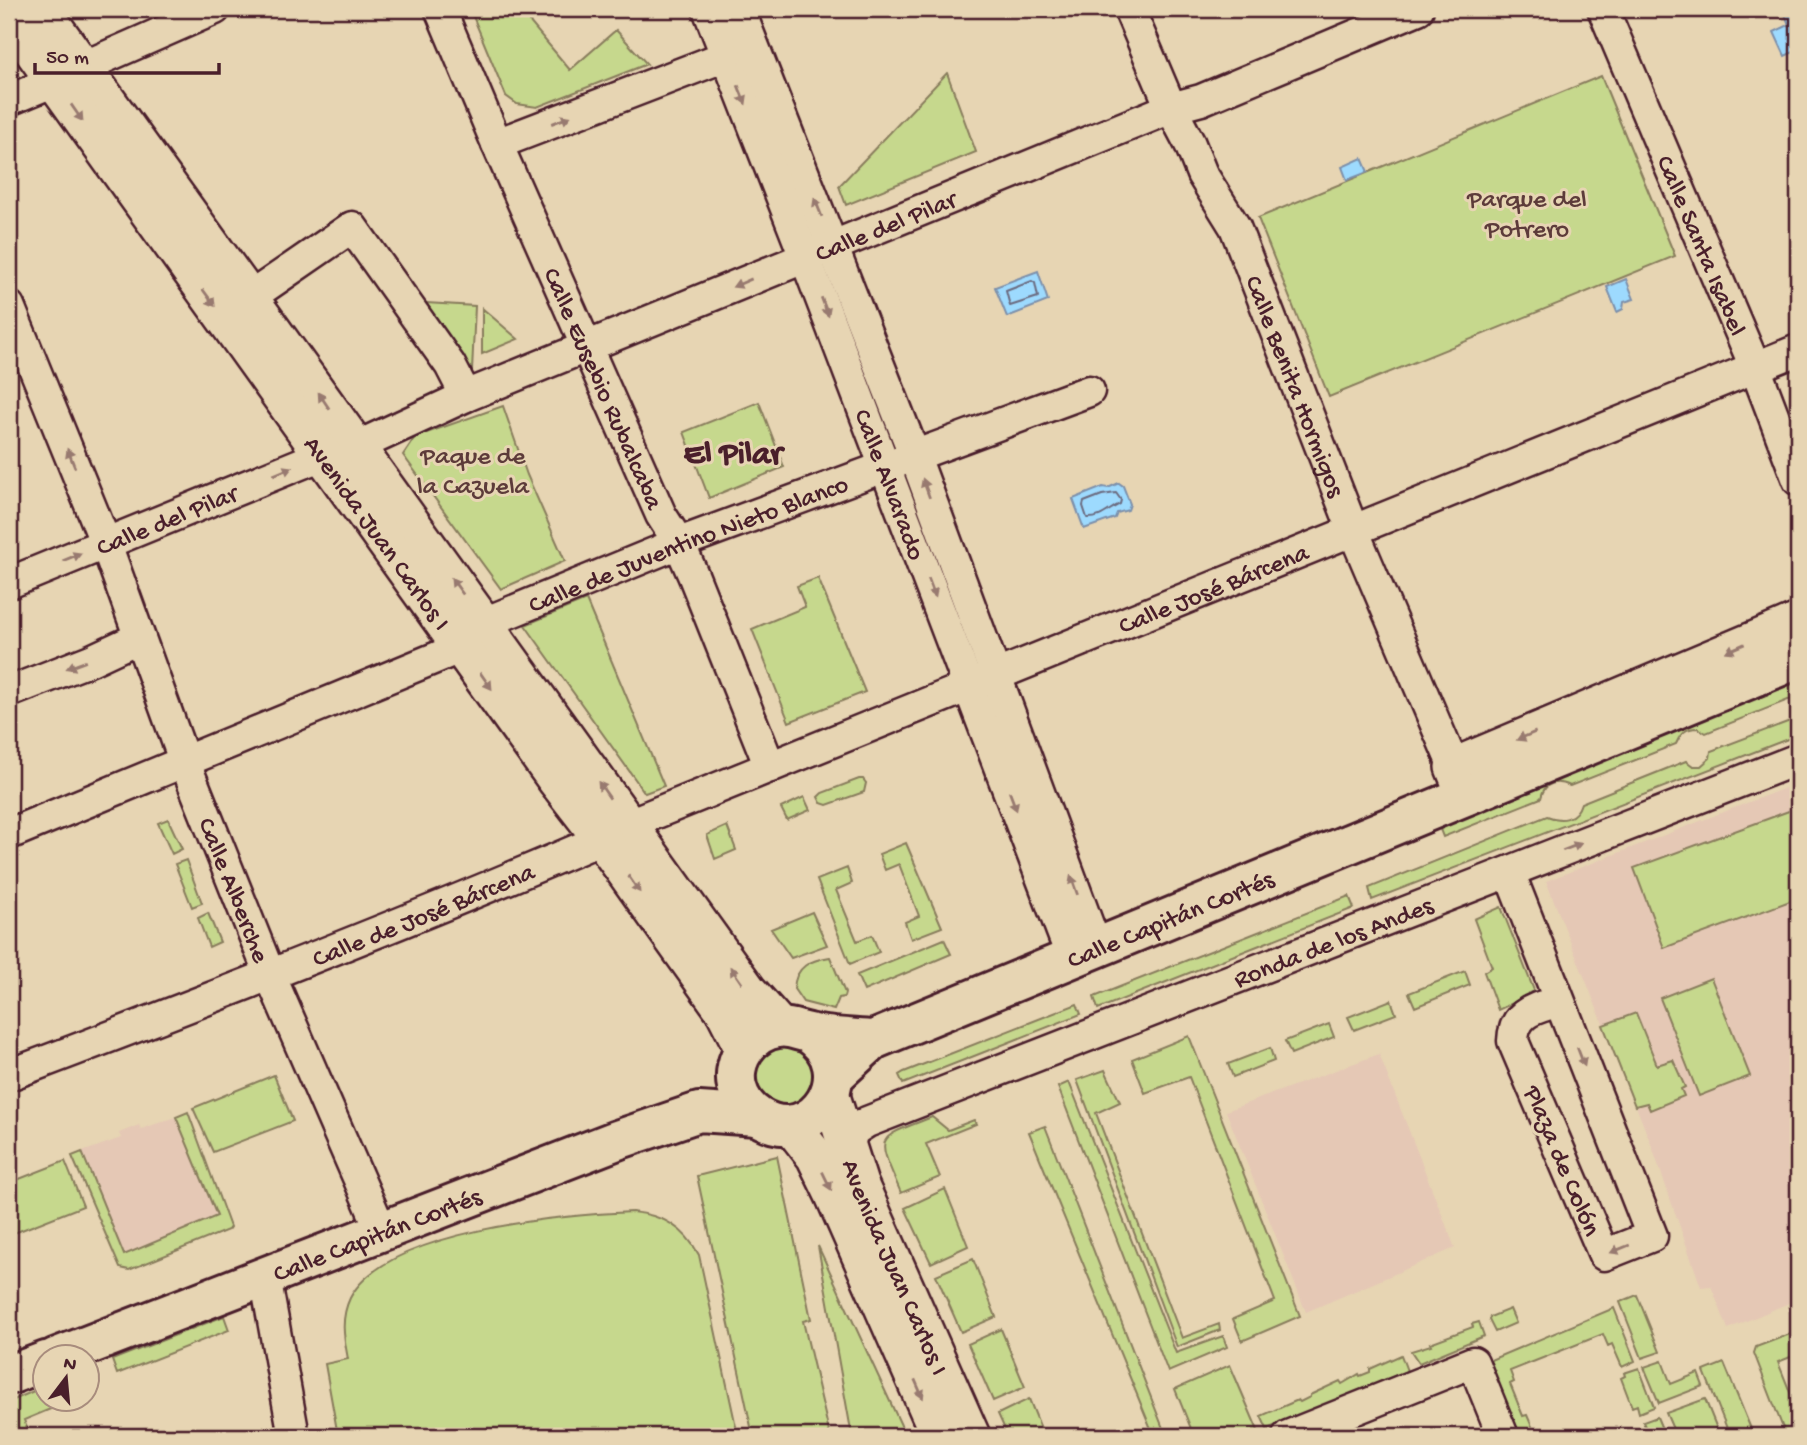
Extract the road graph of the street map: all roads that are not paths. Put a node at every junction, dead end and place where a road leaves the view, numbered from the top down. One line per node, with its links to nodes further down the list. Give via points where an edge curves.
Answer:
1 (41, 9): 11 (street, Avenida Juan Carlos I)
2 (215, 9): 11 (street)
3 (440, 9): 14 (street, Calle Eusebio Rubalcaba)
4 (708, 9): 10 (street, Calle Alvarado)
5 (739, 9): 15 (street, Calle Alvarado, one-way to 5)
6 (1129, 9): 13 (street, Calle Benita Hormigos)
7 (1418, 9): 13 (street, Calle del Pilar, via 1201,100)
8 (1603, 9): 21 (street, Calle Santa Isabel)
9 (9, 17): 11 (street, Avenida Juan Carlos I)
10 (726, 56): 14 (street, one-way to 10); 16 (street, Calle Alvarado, one-way to 16)
11 (69, 74): 12 (street); 17 (street, Avenida Juan Carlos I); 24 (street, Avenida Juan Carlos I, one-way to 24)
12 (9, 100)
13 (1171, 108): 15 (street, Calle del Pilar); 28 (street, Calle Benita Hormigos, via 1202,174 1235,227)
14 (498, 144): 19 (street, Calle Eusebio Rubalcaba)
15 (833, 245): 16 (street, Calle del Pilar); 25 (street, Calle Alvarado)
16 (806, 257): 19 (street, Calle del Pilar, one-way to 19); 26 (street, Calle Alvarado, one-way to 26)
17 (249, 298): 23 (street, via 352,227 450,365); 24 (street, Avenida Juan Carlos I, one-way to 17, via 310,380)
18 (11, 319): 30 (street, Calle Alberche, one-way to 18)
19 (589, 347): 23 (street, Calle del Pilar); 29 (street, Calle Eusebio Rubalcaba, via 661,515)
20 (1798, 349): 21 (street, Calle José Bárcena)
21 (1755, 367): 27 (street, Calle Santa Isabel); 28 (street, Calle José Bárcena)
22 (1089, 391): 25 (street, Calle de Juventino Nieto Blanco)
23 (466, 396): 24 (street, Calle del Pilar)
24 (339, 451): 30 (street, Calle del Pilar, one-way to 24); 33 (street, Avenida Juan Carlos I)
25 (914, 454): 26 (street, Calle de Juventino Nieto Blanco); 36 (street, Calle Alvarado, one-way to 25)
26 (885, 465): 29 (street, Calle de Juventino Nieto Blanco); 36 (street, Calle Alvarado, one-way to 36)
27 (1798, 480)
28 (1353, 530): 36 (street, Calle José Bárcena); 41 (street, Calle Benita Hormigos)
29 (679, 543): 33 (street, Calle de Juventino Nieto Blanco); 40 (street, Calle Eusebio Rubalcaba)
30 (106, 544): 31 (street, Calle del Pilar, one-way to 30); 34 (street, Calle Alberche)
31 (9, 583)
32 (1798, 622): 41 (street, Calle Capitán Cortés, one-way to 41)
33 (473, 635): 39 (street, Calle de Juventino Nieto Blanco); 42 (street, Avenida Juan Carlos I)
34 (138, 638): 37 (street, one-way to 37); 39 (street, Calle Alberche)
35 (1798, 659): 41 (main road, Calle Capitán Cortés)
36 (983, 680): 40 (street, Calle José Bárcena); 45 (street, Calle Alvarado)
37 (9, 692)
38 (1798, 759): 44 (street, Ronda de los Andes, one-way to 38)
39 (185, 763): 43 (street, Calle de Juventino Nieto Blanco); 46 (street, Calle Alberche)
40 (770, 767): 42 (street, Calle José Bárcena)
41 (1460, 781): 45 (main road, Calle Capitán Cortés)
42 (615, 832): 46 (street, Calle de José Bárcena); 48 (street, Avenida Juan Carlos I, one-way to 42, via 748,991); 50 (street, Avenida Juan Carlos I, one-way to 50, via 723,1010)
43 (9, 834)
44 (1509, 872): 47 (street, Plaza de Colón); 52 (street, Ronda de los Andes)
45 (1085, 954): 49 (main road, Calle Capitán Cortés)
46 (271, 975): 51 (street, Calle de José Bárcena); 55 (street, Calle Alberche)
47 (1558, 997): 47 (street, Plaza de Colón, one-way to 47, via 1652,1236 1604,1255 1513,1041 1514,1028 1525,1013)
48 (794, 1030): 49 (main road, Calle Capitán Cortés); 50 (main road, Calle Capitán Cortés, via 760,1034); 52 (main road, via 817,1040 828,1054)
49 (873, 1040): 52 (main road, Calle Capitán Cortés)
50 (740, 1061): 53 (main road, Calle Capitán Cortés); 54 (main road, via 741,1097)
51 (9, 1075)
52 (843, 1111): 54 (main road, Calle Capitán Cortés, via 824,1105 803,1121); 60 (street, Avenida Juan Carlos I, via 859,1184)
53 (699, 1112): 54 (main road, Calle Capitán Cortés); 55 (main road, Calle Capitán Cortés)
54 (774, 1120): 59 (street, Avenida Juan Carlos I, one-way to 59, via 815,1156)
55 (381, 1230): 56 (main road, Calle Capitán Cortés)
56 (265, 1276): 57 (main road, Calle Capitán Cortés); 58 (street)
57 (89, 1344)
58 (295, 1436)
59 (940, 1436)
60 (971, 1436)
61 (1288, 1436): 62 (street, via 1474,1362)
62 (1503, 1436)

